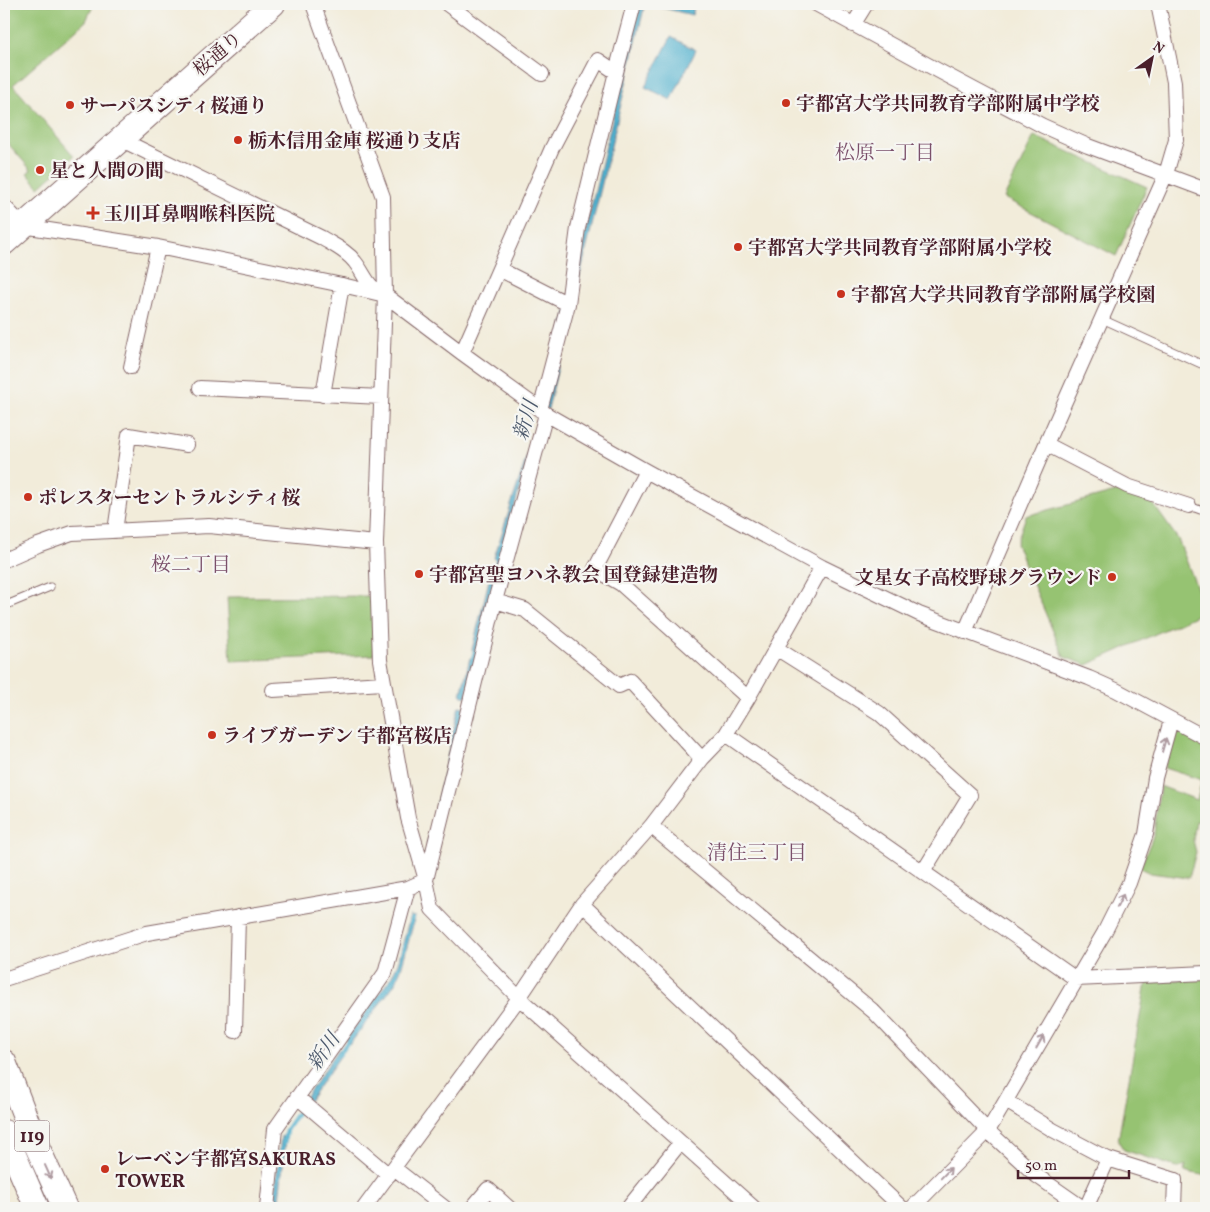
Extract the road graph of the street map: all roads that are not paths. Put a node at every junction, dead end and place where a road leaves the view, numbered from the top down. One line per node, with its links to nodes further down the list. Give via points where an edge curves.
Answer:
1 (273, 4): 11 (highway, 桜通り)
2 (313, 4): 20 (street, via 383,197)
3 (447, 4): 10 (street)
4 (634, 4): 9 (street)
5 (816, 4): 8 (street)
6 (866, 4): 8 (street)
7 (1158, 4): 12 (street, via 1174,82 1176,140)
8 (853, 24): 12 (street, via 1044,126 1088,146)
9 (616, 72): 18 (street, via 598,60 552,148); 21 (street, via 578,228)
10 (542, 74)
11 (120, 139): 15 (highway, 桜通り); 20 (street, via 341,249 354,261 368,283)
12 (1166, 174): 13 (street); 22 (street)
13 (1206, 190)
14 (4, 206): 15 (street)
15 (23, 226): 16 (highway, 桜通り); 17 (street)
16 (4, 242)
17 (158, 247): 19 (street); 25 (street)
18 (499, 269): 21 (street); 23 (street)
19 (342, 285): 20 (street); 27 (street)
20 (385, 295): 23 (street); 28 (street)
21 (568, 304): 29 (street)
22 (1102, 319): 24 (lane, via 1201,364); 30 (street)
23 (462, 354): 29 (street)
24 (1206, 361)
25 (131, 366)
26 (200, 388): 27 (street)
27 (323, 395): 28 (street)
28 (381, 397): 36 (street)
29 (543, 412): 32 (street); 40 (street)
30 (1046, 444): 33 (street, via 1127,486); 42 (street)
31 (186, 445): 35 (street, via 129,435)
32 (646, 471): 38 (street); 46 (street, via 595,569 621,584)
33 (1189, 506): 34 (lane)
34 (1206, 512)
35 (115, 531): 36 (street, via 209,526); 37 (street, via 72,533)
36 (376, 543): 44 (street, via 380,660)
37 (4, 560)
38 (822, 567): 42 (street, via 919,614); 43 (street)
39 (50, 587): 41 (lane)
40 (495, 601): 50 (street, via 525,610 619,686 630,681); 53 (street)
41 (4, 606)
42 (966, 632): 47 (street, via 1090,678)
43 (776, 648): 46 (street); 52 (street, via 879,713 970,795)
44 (384, 683): 45 (street); 53 (street, via 408,818)
45 (273, 690)
46 (748, 698): 48 (street)
47 (1171, 720): 49 (street); 59 (street, one-way to 47, via 1129,884 1146,834 1155,778)
48 (726, 734): 50 (street); 52 (street)
49 (1206, 738)
50 (702, 759): 51 (street)
51 (651, 826): 55 (street); 65 (street, via 873,1011)
52 (923, 872): 59 (street)
53 (426, 880): 54 (street); 60 (street, via 432,909)
54 (408, 888): 56 (street); 63 (street, via 385,973)
55 (582, 904): 60 (street); 79 (street)
56 (238, 917): 58 (street, via 147,933); 61 (street)
57 (1206, 973): 59 (street)
58 (4, 979)
59 (1076, 979): 64 (street, one-way to 59)
60 (519, 998): 67 (street); 69 (street)
61 (235, 1031)
62 (4, 1062): 71 (highway, 119, one-way to 71)
63 (298, 1098): 69 (street); 72 (street, via 275,1129)
64 (1006, 1101): 65 (street); 68 (street)
65 (988, 1131): 80 (street, one-way to 65); 81 (street, via 1037,1176)
66 (4, 1132): 70 (highway, 119)
67 (680, 1143): 77 (street); 78 (street)
68 (1108, 1159): 81 (street); 82 (street, via 1175,1180)
69 (391, 1171): 73 (street); 74 (street)
70 (37, 1208)
71 (64, 1208)
72 (267, 1208)
73 (364, 1208)
74 (444, 1208)
75 (472, 1208): 76 (street, via 488,1189)
76 (509, 1208)
77 (628, 1208)
78 (754, 1208)
79 (902, 1208)
80 (912, 1208)
81 (1085, 1208)
82 (1174, 1208)

